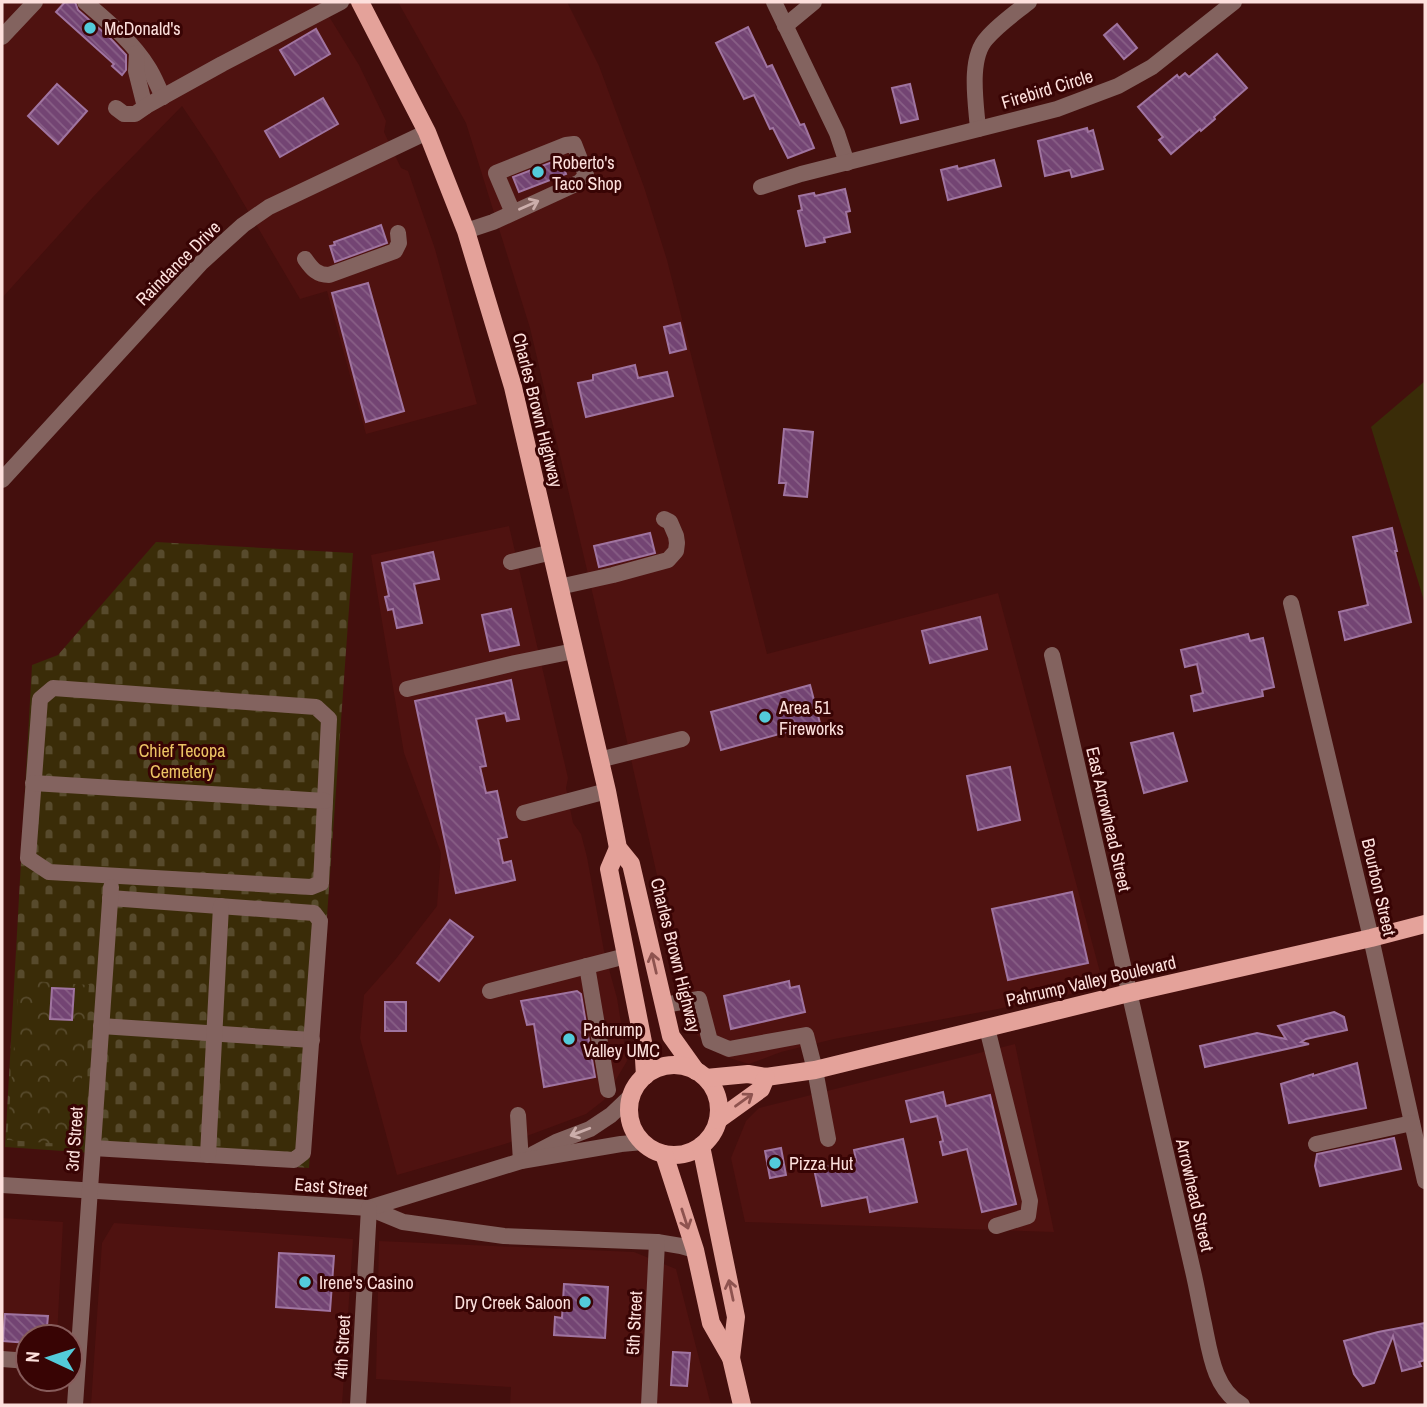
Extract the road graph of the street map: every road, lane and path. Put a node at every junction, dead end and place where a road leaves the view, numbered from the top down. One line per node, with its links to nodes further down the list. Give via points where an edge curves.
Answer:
1 (35, 2): 10 (street)
2 (85, 2): 11 (street)
3 (341, 2): 12 (street)
4 (360, 2): 16 (main road, Charles Brown Highway)
5 (774, 2): 9 (street)
6 (814, 2): 9 (street)
7 (1029, 2): 15 (street, via 986,38 979,50 975,76)
8 (1234, 2): 15 (street, Firebird Circle, via 1152,67 1118,86 1057,110)
9 (785, 26): 17 (street, via 838,133)
10 (2, 37)
11 (137, 53): 12 (street); 13 (street, via 136,71)
12 (163, 97): 13 (street)
13 (145, 107): 14 (street, via 135,114)
14 (116, 108)
15 (978, 129): 17 (street, Firebird Circle)
16 (427, 132): 20 (main road, Charles Brown Highway); 23 (street, Raindance Drive, via 269,207 243,225 201,263)
17 (847, 163): 18 (street, Firebird Circle)
18 (761, 187)
19 (513, 212): 19 (street, one-way to 19, via 580,182 586,175 574,144 496,173); 20 (street)
20 (466, 232): 25 (main road, Charles Brown Highway, via 511,380)
21 (398, 233): 22 (street, via 395,251 329,275 313,270)
22 (305, 259)
23 (2, 480)
24 (664, 519): 27 (street, via 676,536 676,551 668,560)
25 (552, 552): 26 (street); 27 (main road, Charles Brown Highway)
26 (511, 562)
27 (559, 587): 29 (main road, Charles Brown Highway)
28 (1291, 603): 43 (street, Bourbon Street)
29 (574, 651): 31 (street); 33 (main road, Charles Brown Highway)
30 (1052, 655): 47 (street, East Arrowhead Street)
31 (407, 689)
32 (682, 739): 33 (street)
33 (599, 760): 35 (main road, Charles Brown Highway)
34 (33, 783): 36 (street); 36 (street, via 40,699 53,688 316,707 330,719); 39 (street, via 28,858 49,872)
35 (607, 791): 37 (street); 38 (main road, Charles Brown Highway)
36 (325, 802): 39 (street, via 321,883 311,887)
37 (524, 813)
38 (618, 848): 44 (main road, Charles Brown Highway, via 609,869); 48 (main road, Charles Brown Highway, one-way to 38, via 631,864)
39 (111, 875): 40 (street, 3rd Street)
40 (110, 898): 41 (street); 49 (street, 3rd Street)
41 (222, 906): 51 (street); 52 (street, via 314,913 320,921)
42 (1425, 924): 43 (main road, Pahrump Valley Boulevard)
43 (1371, 938): 47 (main road, Pahrump Valley Boulevard); 61 (street, Bourbon Street)
44 (626, 956): 45 (street); 55 (main road, Charles Brown Highway)
45 (587, 966): 46 (street); 57 (street)
46 (490, 991)
47 (1129, 993): 50 (main road, Pahrump Valley Boulevard); 79 (street, Arrowhead Street, via 1212,1362 1220,1382)
48 (664, 1005): 53 (street, via 699,999 710,1041 729,1049 806,1035); 54 (main road, Charles Brown Highway, via 672,1039)
49 (101, 1026): 51 (street); 66 (street, 3rd Street)
50 (987, 1028): 53 (main road, Pahrump Valley Boulevard); 74 (street, via 1030,1201 1028,1216)
51 (215, 1033): 52 (street); 68 (street)
52 (312, 1040): 68 (street, via 303,1153 294,1160)
53 (815, 1070): 56 (main road, Pahrump Valley Boulevard); 62 (street)
54 (701, 1074): 55 (main road, via 670,1066); 56 (main road, Pahrump Valley Boulevard); 60 (main road, via 714,1090)
55 (646, 1076): 58 (main road)
56 (766, 1077): 60 (main road, one-way to 56, via 761,1088)
57 (608, 1090)
58 (632, 1095): 63 (main road, via 631,1120); 69 (street, one-way to 69, via 590,1129)
59 (519, 1115): 69 (street)
60 (718, 1120): 65 (main road)
61 (1412, 1124): 64 (street); 70 (street, Bourbon Street)
62 (828, 1139)
63 (643, 1142): 67 (main road); 69 (street)
64 (1316, 1144)
65 (701, 1146): 67 (main road, via 677,1155); 78 (main road, one-way to 65, via 736,1317)
66 (93, 1148): 68 (street); 72 (street, 3rd Street)
67 (664, 1154): 76 (main road, one-way to 76)
68 (208, 1155)
69 (522, 1161): 73 (street)
70 (1425, 1181)
71 (2, 1185): 72 (street, East Street)
72 (90, 1191): 73 (street, East Street); 77 (street, 3rd Street)
73 (369, 1208): 75 (street, East Street, via 403,1222 504,1236); 81 (street, 4th Street)
74 (996, 1226)
75 (657, 1242): 76 (street, East Street); 82 (street, 5th Street)
76 (695, 1250): 78 (main road, via 711,1322)
77 (78, 1323)
78 (731, 1358): 80 (main road)
79 (1238, 1403)
80 (738, 1404)
81 (358, 1405)
82 (649, 1405)

